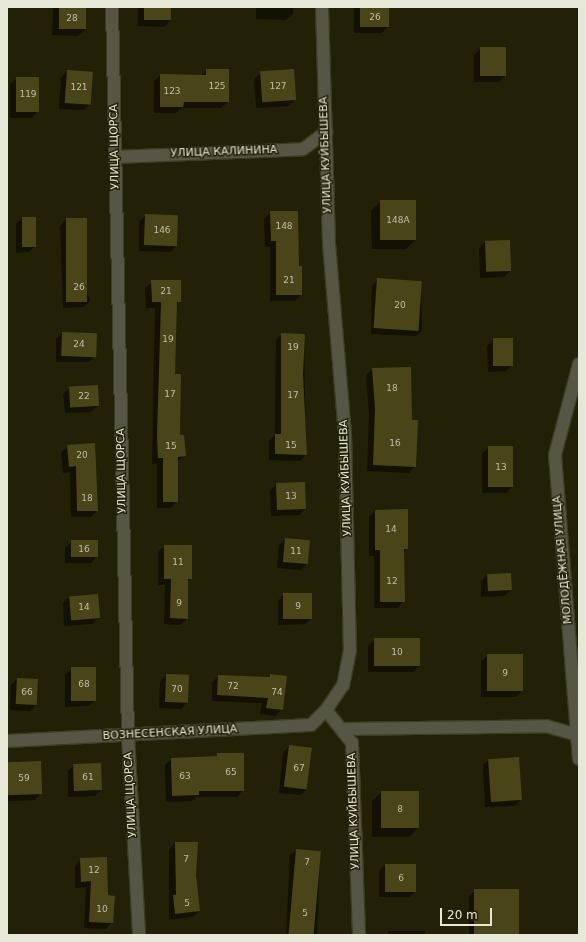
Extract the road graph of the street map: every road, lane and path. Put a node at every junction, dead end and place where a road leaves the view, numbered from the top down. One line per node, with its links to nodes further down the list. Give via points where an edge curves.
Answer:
1 (112, 7): 4 (street, УЛИЦА ЩОРСА)
2 (322, 7): 3 (street, УЛИЦА КУЙБЫШЕВА)
3 (326, 132): 4 (street, УЛИЦА КАЛИНИНА, via 303,149); 6 (street, УЛИЦА КУЙБЫШЕВА, via 329,244 345,434 350,650 343,685)
4 (116, 157): 9 (street, УЛИЦА ЩОРСА)
5 (579, 364): 8 (street, МОЛОДЁЖНАЯ УЛИЦА, via 555,455)
6 (326, 710): 7 (street, УЛИЦА КУЙБЫШЕВА); 9 (street, ВОЗНЕСЕНСКАЯ УЛИЦА, via 311,725)
7 (342, 730): 8 (street, via 546,726); 13 (street, УЛИЦА КУЙБЫШЕВА, via 352,743)
8 (577, 735): 11 (street, МОЛОДЁЖНАЯ УЛИЦА)
9 (128, 736): 10 (street, ВОЗНЕСЕНСКАЯ УЛИЦА); 12 (street, УЛИЦА ЩОРСА)
10 (7, 741)
11 (579, 759)
12 (139, 935)
13 (358, 935)

